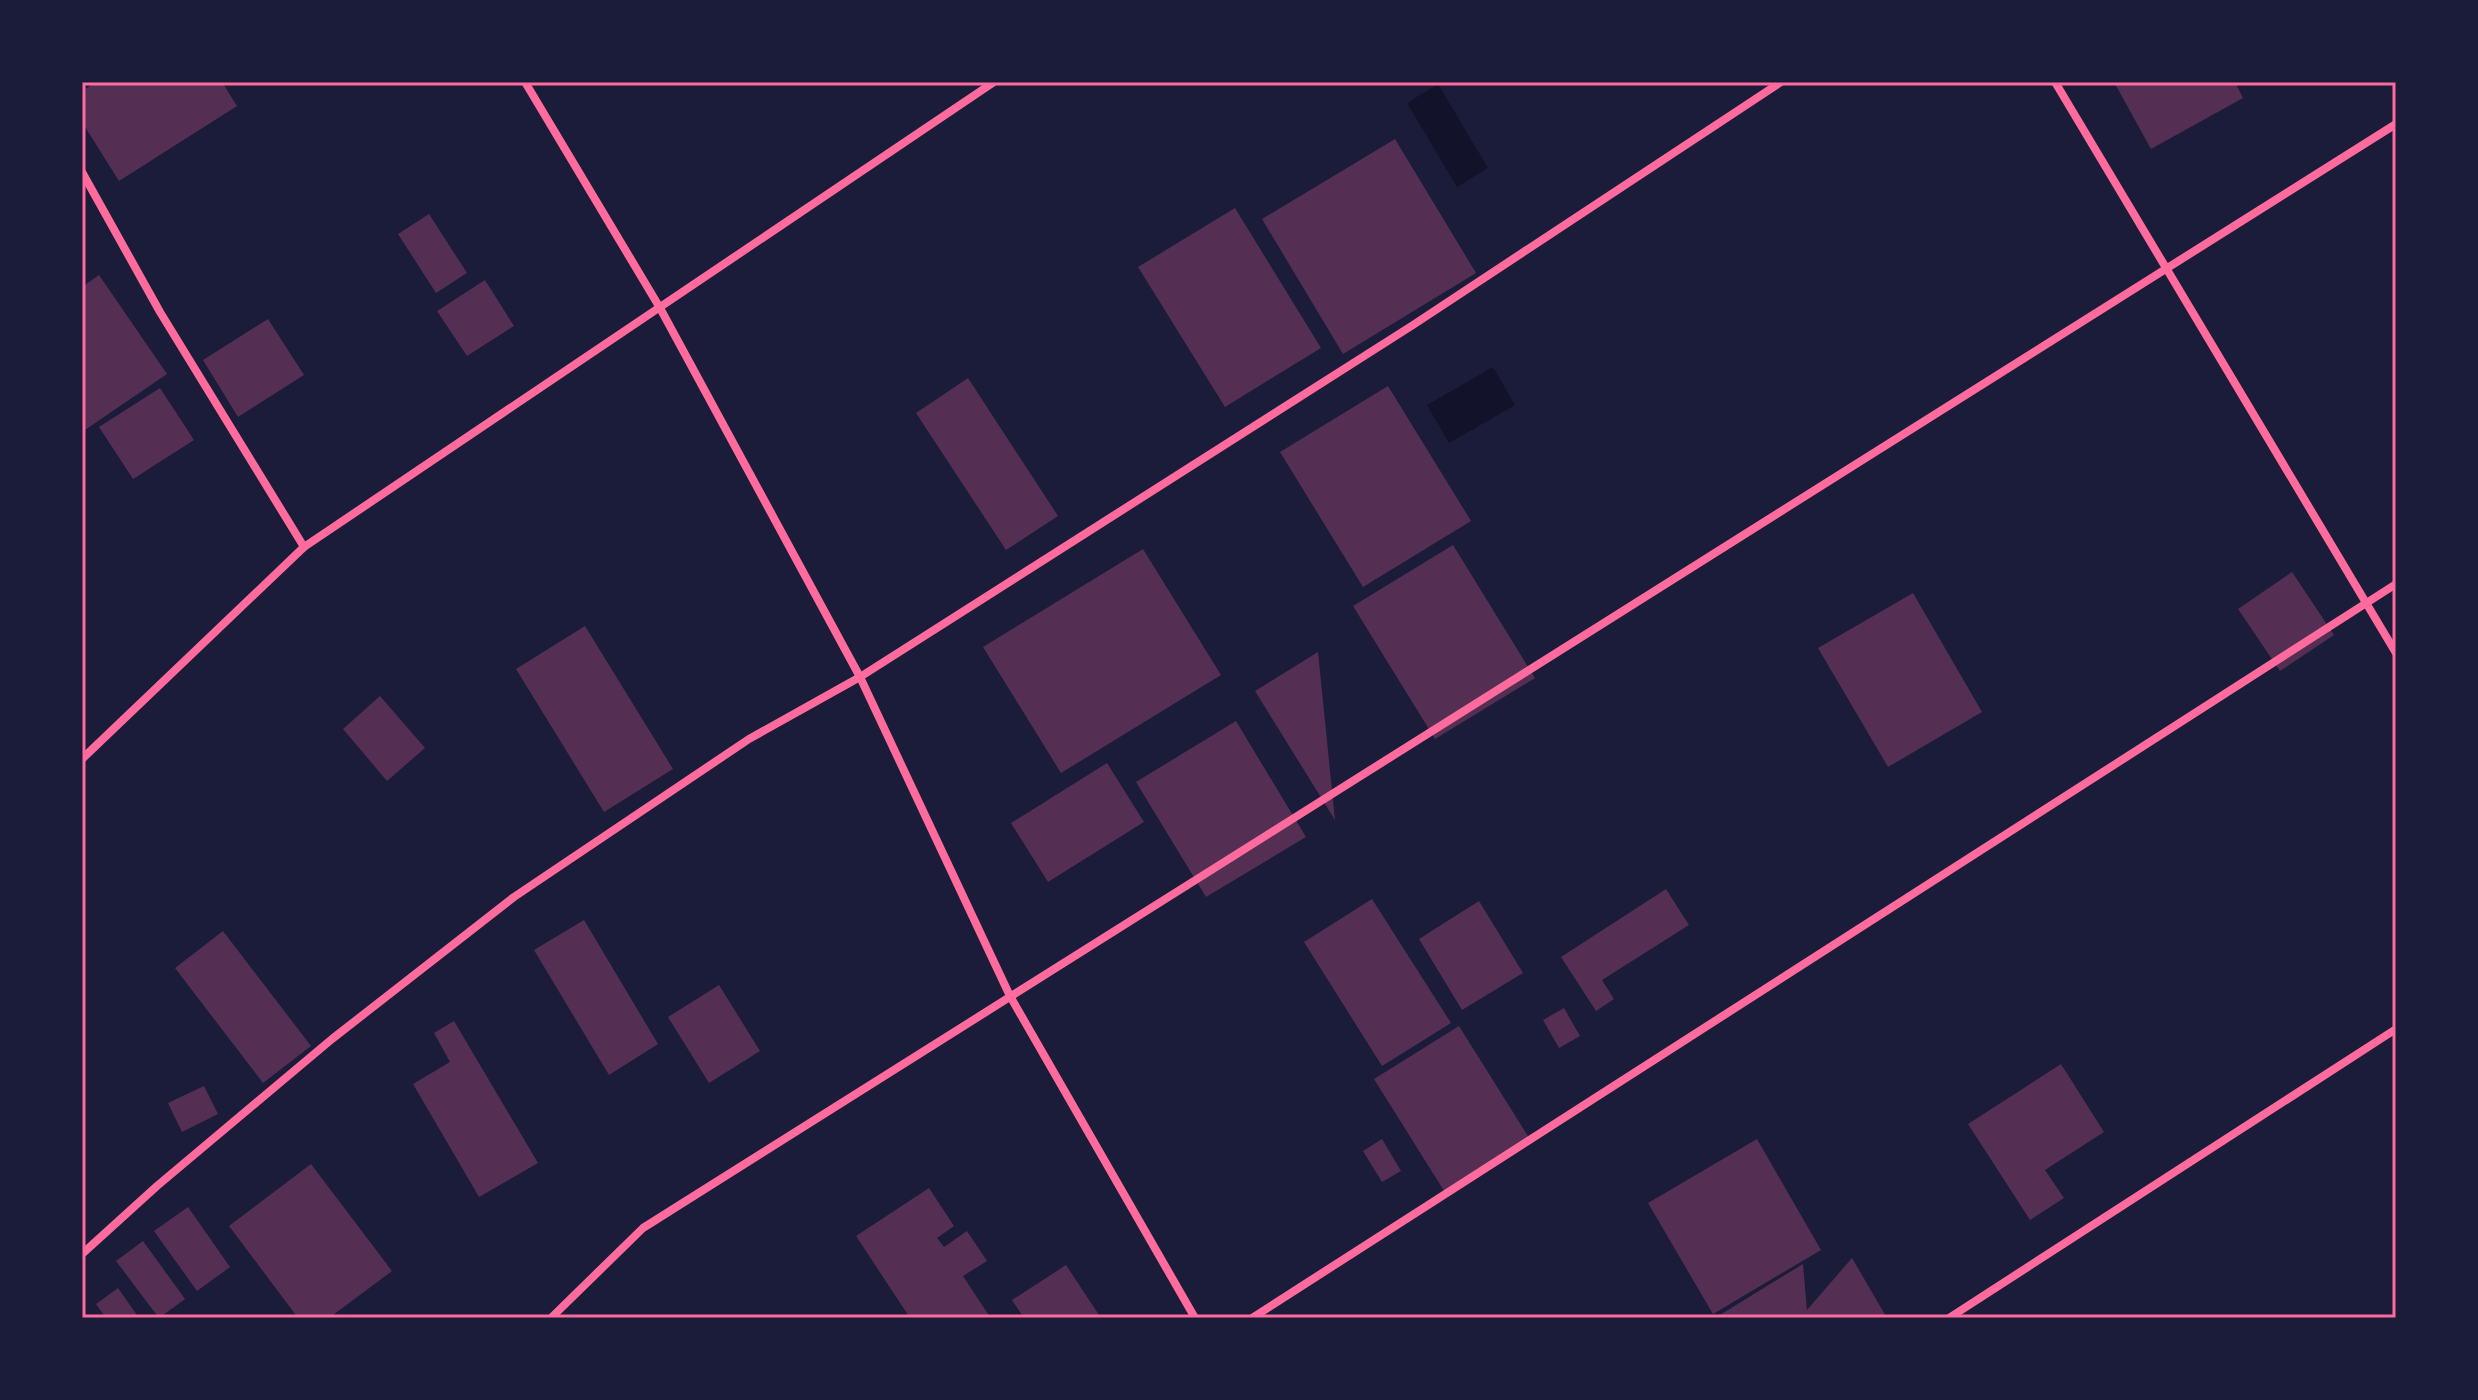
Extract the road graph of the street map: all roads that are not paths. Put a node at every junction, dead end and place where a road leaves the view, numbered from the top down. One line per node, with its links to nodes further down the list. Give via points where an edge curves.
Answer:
1 (525, 82): 8 (street)
2 (994, 82): 8 (street)
3 (1781, 82): 13 (street, via 1413,325)
4 (2055, 82): 7 (street)
5 (2396, 124): 7 (street)
6 (82, 172): 9 (street, via 160,312)
7 (2167, 269): 11 (street); 15 (street)
8 (660, 308): 9 (street); 13 (street)
9 (304, 547): 14 (street)
10 (2396, 584): 11 (street)
11 (2366, 603): 12 (street); 20 (street)
12 (2396, 653)
13 (860, 677): 15 (street); 17 (street, via 749,739 514,897 332,1039)
14 (82, 759)
15 (1010, 996): 18 (street, via 643,1228); 19 (street)
16 (2396, 1029): 21 (street)
17 (82, 1254)
18 (551, 1318)
19 (1195, 1318)
20 (1252, 1318)
21 (1949, 1318)

